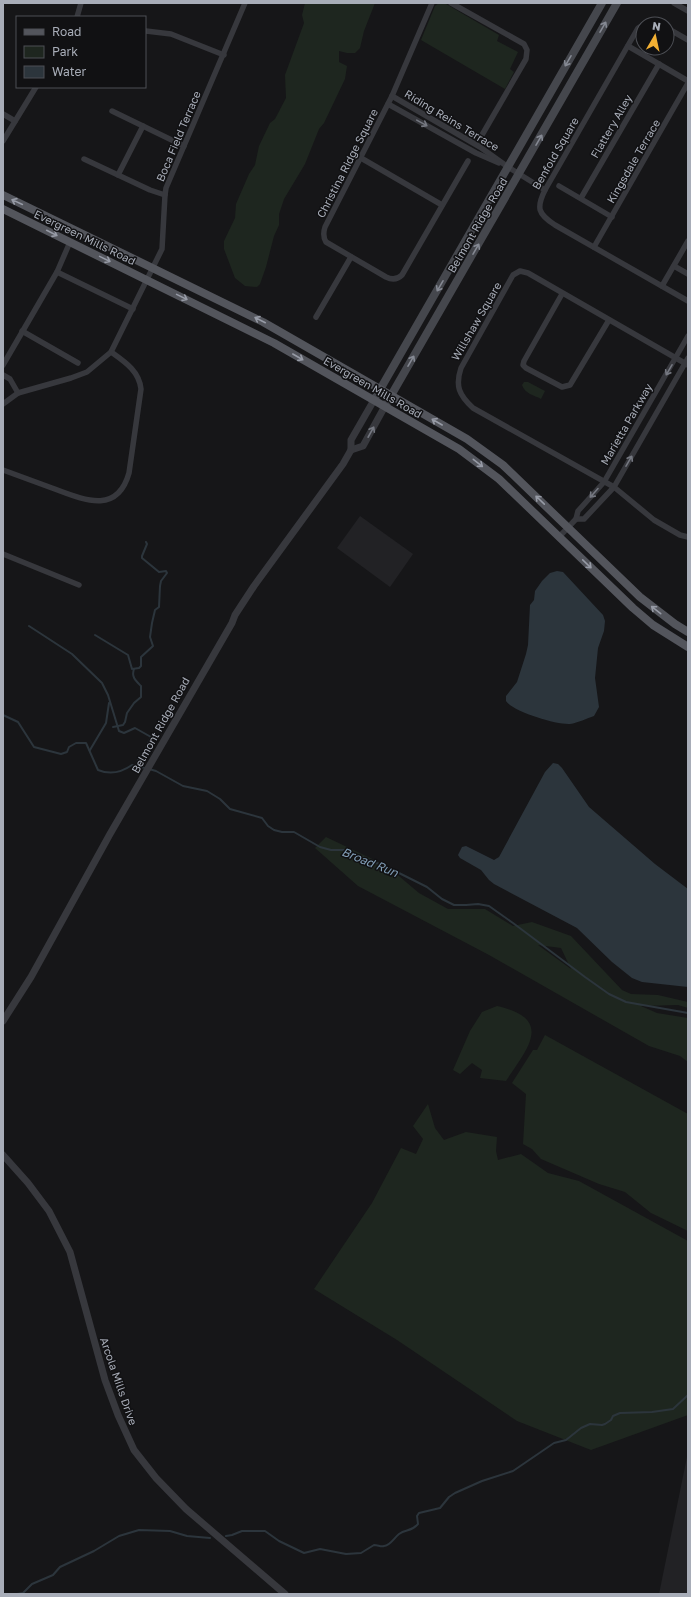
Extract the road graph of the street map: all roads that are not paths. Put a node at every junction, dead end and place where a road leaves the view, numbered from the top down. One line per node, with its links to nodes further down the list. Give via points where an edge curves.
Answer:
1 (81, 3): 9 (street)
2 (245, 3): 15 (street, Boca Field Terrace)
3 (432, 3): 19 (street, Christina Ridge Square)
4 (451, 3): 25 (street, via 521,43 527,50 526,59)
5 (602, 3): 31 (main road, Belmont Ridge Road, one-way to 31)
6 (617, 3): 32 (main road, Belmont Ridge Road, one-way to 6)
7 (674, 3): 8 (street)
8 (688, 11)
9 (77, 16)
10 (146, 31): 15 (street, via 171,34)
11 (635, 33): 14 (street, Benfold Square)
12 (675, 33): 13 (street)
13 (688, 40)
14 (628, 46): 16 (street); 35 (street, Benfold Square)
15 (224, 55): 27 (street, Boca Field Terrace)
16 (659, 64): 17 (street); 38 (street, Flattery Alley)
17 (688, 82): 41 (street, Kingsdale Terrace)
18 (35, 88): 23 (street)
19 (392, 96): 20 (street, Christina Ridge Square); 31 (street, Riding Reins Terrace, via 480,147)
20 (388, 104): 28 (street, Christina Ridge Square); 31 (street, Riding Reins Terrace, one-way to 31, via 476,153)
21 (112, 111): 24 (street)
22 (3, 114): 23 (street)
23 (14, 122): 26 (street)
24 (142, 126): 27 (street); 33 (street)
25 (482, 135)
26 (3, 142)
27 (184, 146): 37 (street, Boca Field Terrace)
28 (362, 158): 39 (street); 45 (street, Christina Ridge Square, via 323,232 326,242)
29 (84, 159): 33 (street)
30 (468, 161): 39 (street, Christina Ridge Square)
31 (508, 167): 32 (street); 65 (main road, Belmont Ridge Road, one-way to 65)
32 (519, 174): 35 (street); 67 (main road, Belmont Ridge Road, one-way to 32)
33 (118, 175): 37 (street)
34 (560, 186): 38 (street)
35 (545, 190): 44 (street, Benfold Square, via 540,200 541,214)
36 (3, 195): 47 (main road, Evergreen Mills Road, one-way to 36)
37 (165, 195): 47 (street, Boca Field Terrace, via 163,245)
38 (581, 198): 41 (street)
39 (442, 205): 45 (street, Christina Ridge Square, via 398,278 390,279)
40 (3, 209): 43 (main road, Evergreen Mills Road, one-way to 43)
41 (612, 217): 44 (street, Kingsdale Terrace)
42 (688, 241): 46 (street)
43 (70, 242): 48 (street); 50 (main road, Evergreen Mills Road, one-way to 50)
44 (594, 248): 51 (street, Benfold Square)
45 (351, 257): 55 (street)
46 (674, 266): 49 (street); 51 (street)
47 (153, 268): 50 (street, Boca Field Terrace); 65 (main road, Evergreen Mills Road, one-way to 47, via 263,322)
48 (57, 272): 54 (street); 57 (street)
49 (688, 274)
50 (147, 280): 54 (street, Boca Field Terrace); 68 (main road, Evergreen Mills Road, one-way to 68, via 274,343)
51 (662, 286): 53 (street, Benfold Square)
52 (562, 294): 56 (street, Willshaw Square); 56 (street, via 524,361 523,365 526,368 562,387 570,385); 73 (street, Willshaw Square, via 524,272 516,273 460,368 459,389 463,398 473,408)
53 (688, 301)
54 (133, 310): 59 (street, Boca Field Terrace)
55 (316, 317)
56 (608, 320): 60 (street, Willshaw Square)
57 (22, 331): 62 (street); 63 (street)
58 (688, 336): 60 (street, Marietta Parkway)
59 (111, 352): 66 (street, via 78,376); 72 (street, via 133,370 141,389 129,473 116,495 92,501)
60 (676, 358): 61 (street, Willshaw Square); 73 (street, Marietta Parkway, one-way to 73)
61 (687, 362): 74 (street, Marietta Parkway, one-way to 61)
62 (78, 363)
63 (3, 366)
64 (3, 375): 66 (street, via 10,379)
65 (380, 389): 67 (main road, Evergreen Mills Road); 68 (main road, Belmont Ridge Road)
66 (18, 393): 69 (street)
67 (391, 395): 70 (main road, Belmont Ridge Road); 76 (main road, Evergreen Mills Road, one-way to 67, via 503,464 467,439)
68 (374, 400): 70 (main road, Evergreen Mills Road); 71 (street, Belmont Ridge Road, via 351,440)
69 (3, 404)
70 (385, 406): 71 (street, Belmont Ridge Road, one-way to 70, via 363,446); 77 (main road, Evergreen Mills Road, one-way to 77, via 476,461 499,479)
71 (350, 450): 83 (street, Belmont Ridge Road, via 334,477 245,600 31,978)
72 (3, 470)
73 (604, 482): 74 (street, Willshaw Square); 75 (street, Marietta Parkway, one-way to 75, via 578,511)
74 (614, 487): 75 (street, Marietta Parkway, via 584,519); 78 (street, Willshaw Square, via 654,520)
75 (576, 519): 76 (street, Marietta Parkway)
76 (568, 527): 77 (street, Marietta Parkway); 81 (main road, Evergreen Mills Road, one-way to 76, via 640,596)
77 (559, 537): 82 (main road, Evergreen Mills Road, one-way to 82, via 633,608)
78 (688, 537)
79 (3, 554): 80 (street)
80 (78, 585)
81 (688, 632)
82 (688, 647)
83 (3, 1021)
84 (3, 1155): 85 (street, Arcola Mills Drive, via 49,1211 70,1252 105,1380 118,1416 143,1464 168,1492)
85 (286, 1594)

